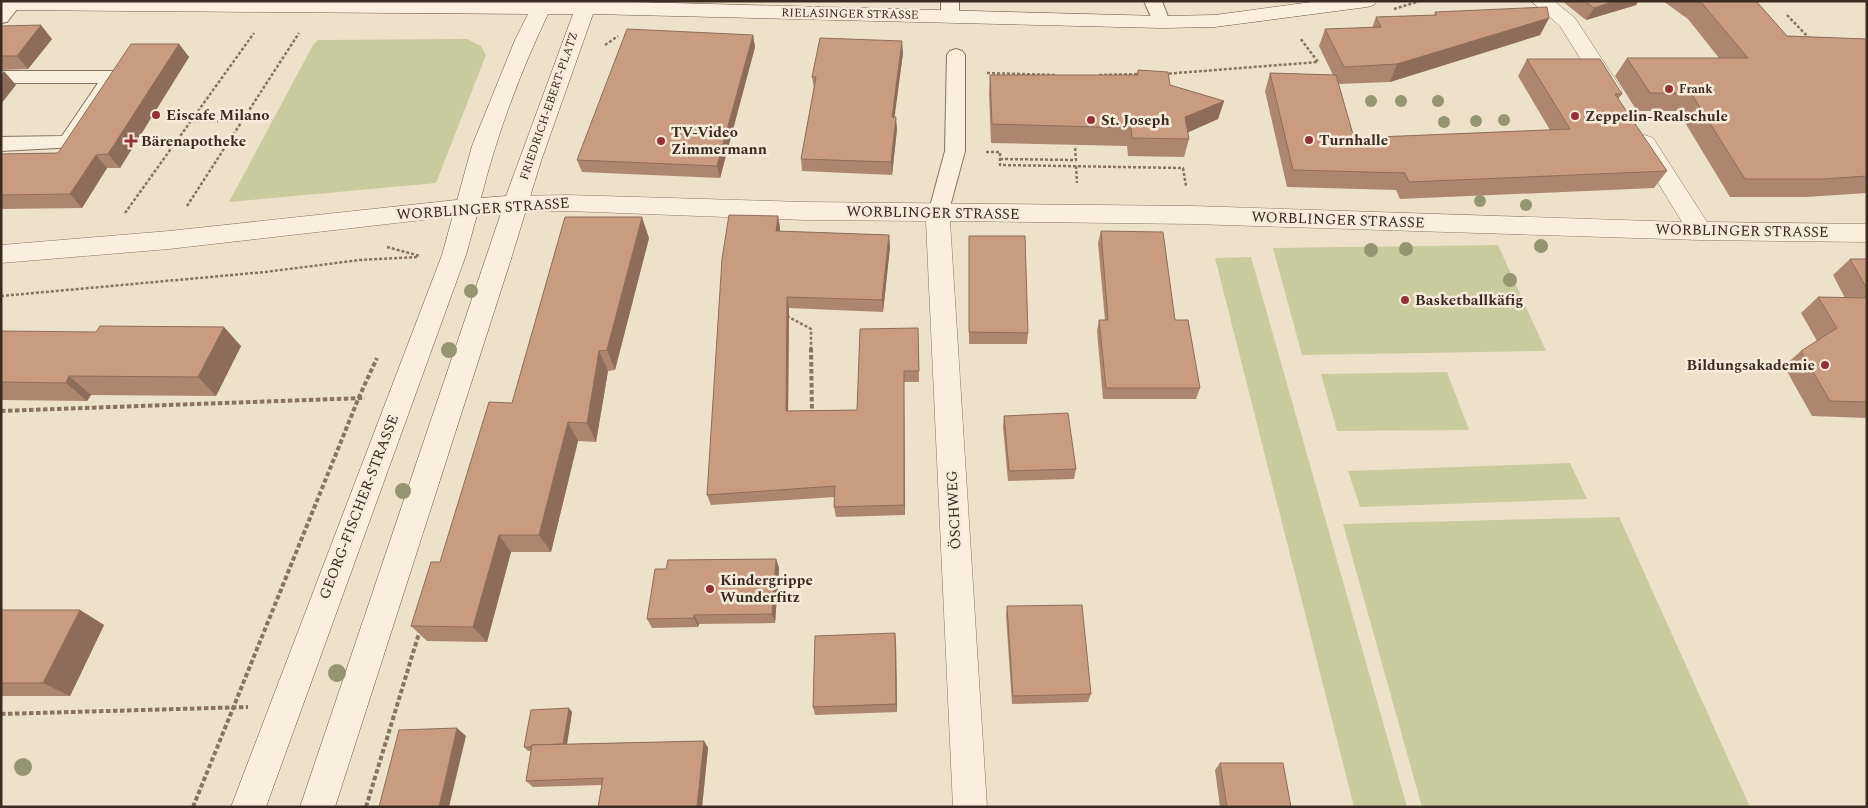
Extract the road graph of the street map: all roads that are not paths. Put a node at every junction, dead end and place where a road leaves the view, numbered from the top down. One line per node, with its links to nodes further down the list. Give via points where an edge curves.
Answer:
1 (1153, 1): 9 (lane)
2 (1541, 1): 16 (main road, via 1568,22)
3 (1365, 2): 9 (main road, RIELASINGER STRASSE, via 1215,21)
4 (228, 3): 5 (main road, RIELASINGER STRASSE, via 273,6); 7 (main road, RIELASINGER STRASSE)
5 (543, 4): 6 (main road, RIELASINGER STRASSE); 14 (main road)
6 (587, 4): 8 (main road, RIELASINGER STRASSE); 13 (main road, FRIEDRICH-EBERT-PLATZ, via 570,42)
7 (5, 8)
8 (950, 9): 9 (main road, RIELASINGER STRASSE)
9 (1161, 22)
10 (956, 64): 15 (lane, via 955,151)
11 (1, 78): 12 (lane, via 112,77 68,142)
12 (1, 144)
13 (515, 204): 14 (main road, WORBLINGER STRASSE); 15 (main road, WORBLINGER STRASSE, via 567,202); 20 (main road)
14 (455, 208): 18 (main road, WORBLINGER STRASSE, via 170,240); 19 (main road, GEORG-FISCHER-STRASSE, via 454,255)
15 (938, 214): 16 (main road, WORBLINGER STRASSE, via 1193,215); 21 (main road, ÖSCHWEG)
16 (1700, 231): 17 (main road, WORBLINGER STRASSE)
17 (1867, 234)
18 (1, 254)
19 (248, 807)
20 (317, 807)
21 (970, 807)

